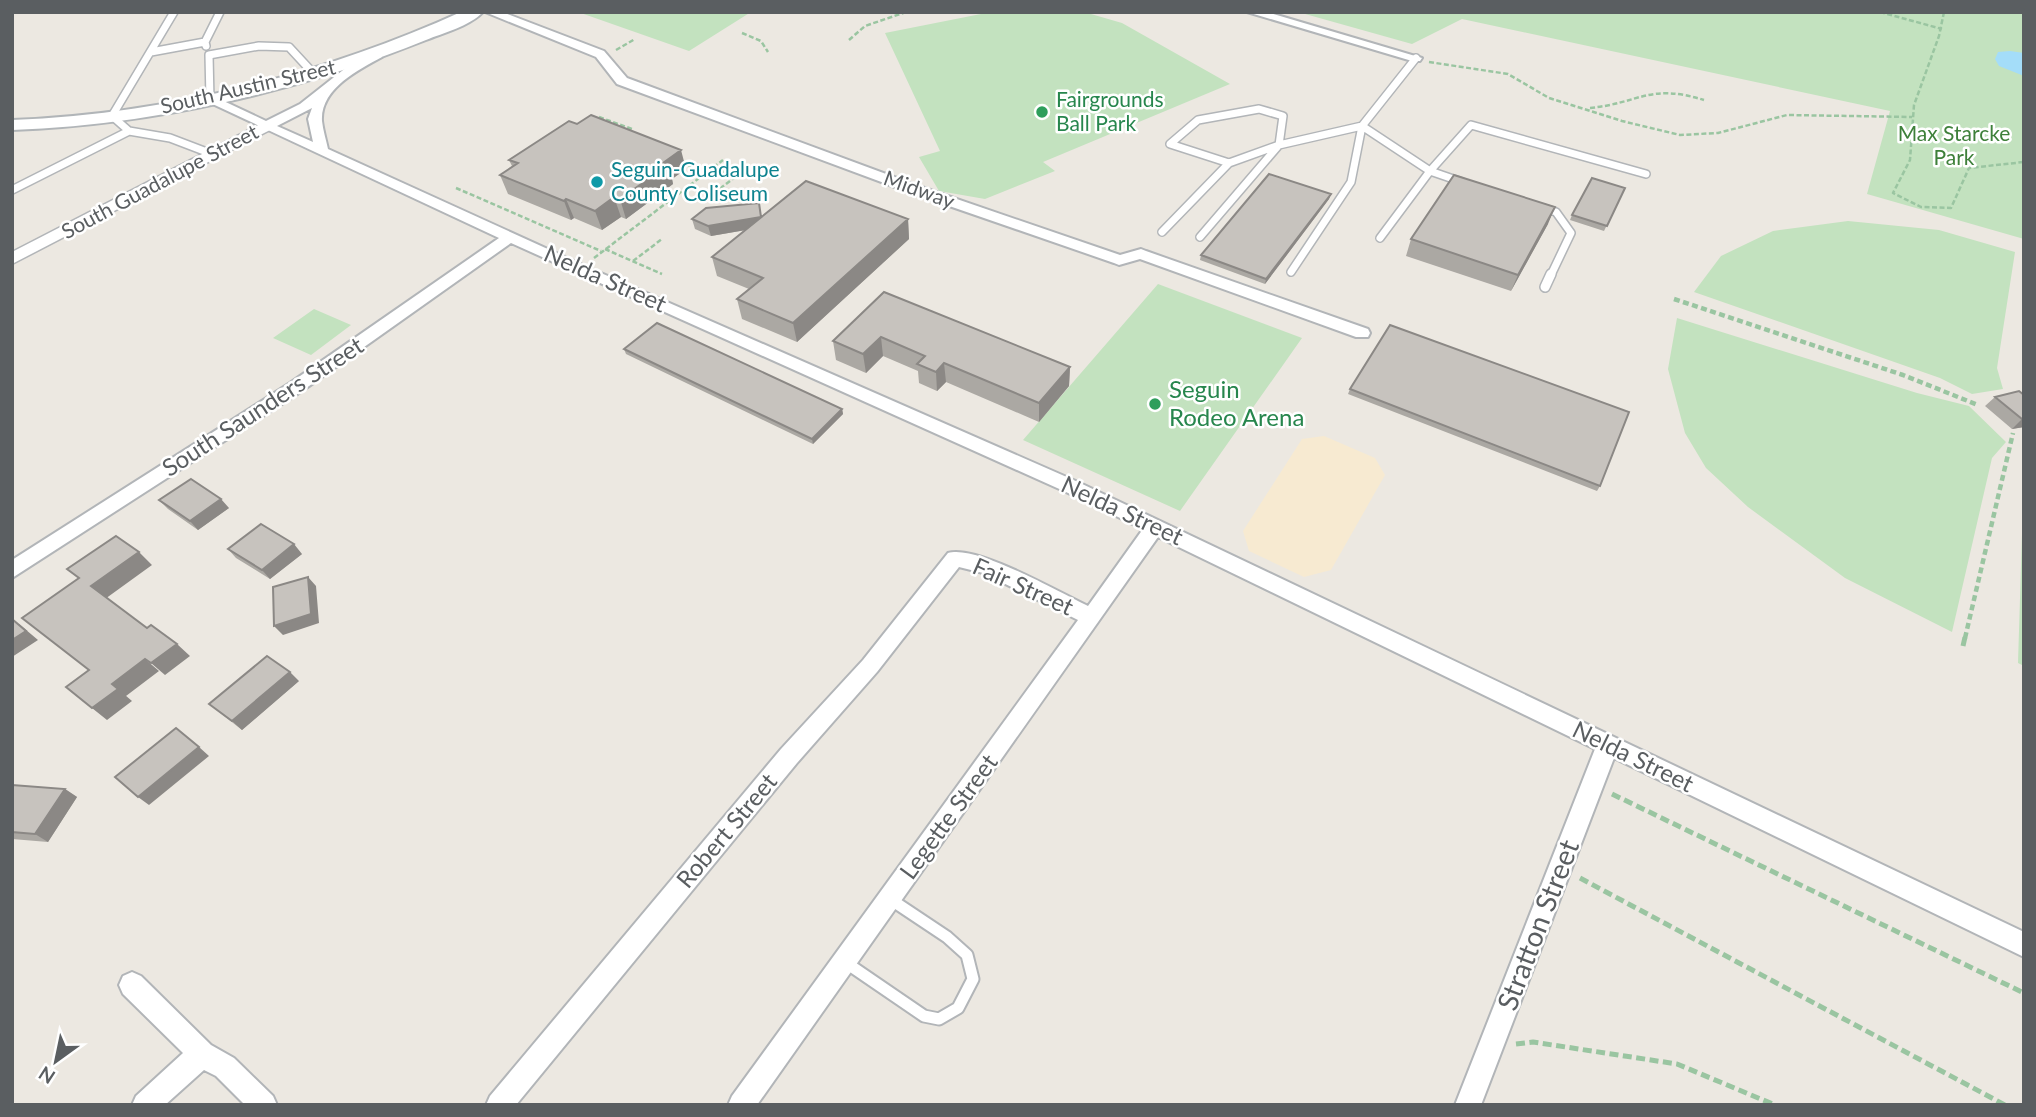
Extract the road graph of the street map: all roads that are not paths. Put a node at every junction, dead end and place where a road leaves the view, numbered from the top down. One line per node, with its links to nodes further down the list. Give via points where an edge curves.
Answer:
1 (174, 12): 7 (lane)
2 (220, 12): 6 (lane)
3 (475, 12): 8 (main road, South Austin Street)
4 (491, 12): 36 (street, Midway, via 600,54 622,81 908,187 1119,260 1141,254)
5 (1253, 12): 10 (street)
6 (205, 42): 7 (lane); 9 (lane)
7 (150, 52): 15 (lane)
8 (378, 54): 11 (main road, South Austin Street); 13 (street, via 356,66)
9 (209, 55): 12 (lane, via 259,46 289,47); 14 (lane)
10 (1416, 58): 18 (lane)
11 (334, 69): 12 (main road, South Austin Street); 17 (street, South Guadalupe Street)
12 (314, 74): 14 (main road, South Austin Street)
13 (323, 96): 17 (street); 21 (street, via 315,119)
14 (210, 100): 15 (main road, South Austin Street); 17 (street, Nelda Street)
15 (112, 116): 16 (main road, South Austin Street); 19 (lane)
16 (12, 125)
17 (266, 126): 21 (street, Nelda Street); 22 (street, South Guadalupe Street)
18 (1362, 126): 20 (lane); 24 (lane); 34 (lane, via 1351,182)
19 (129, 131): 22 (lane, via 170,138); 27 (lane)
20 (1279, 145): 23 (lane); 23 (lane, via 1283,116 1259,109 1198,120 1170,144); 31 (lane)
21 (321, 149): 30 (street, Nelda Street)
22 (212, 154): 33 (street, South Guadalupe Street)
23 (1229, 163): 29 (lane)
24 (1430, 171): 25 (lane, via 1471,125); 26 (lane); 32 (lane)
25 (1646, 174)
26 (1468, 183)
27 (12, 190)
28 (1531, 204): 35 (lane, via 1556,212 1571,233)
29 (1162, 232)
30 (510, 237): 37 (street, Nelda Street); 39 (street, South Saunders Street, via 296,387)
31 (1200, 237)
32 (1380, 238)
33 (12, 259)
34 (1291, 272)
35 (1545, 286)
36 (1362, 333)
37 (1155, 527): 40 (street, Legette Street); 41 (street, Nelda Street)
38 (955, 558): 40 (street, Fair Street, via 988,566); 49 (street, Robert Street, via 870,666 789,756)
39 (12, 570)
40 (1090, 617): 42 (street, Legette Street)
41 (1608, 745): 43 (street, Nelda Street); 51 (street, Stratton Street)
42 (890, 899): 44 (street, Legette Street); 44 (lane, via 967,955 973,979 958,1007 939,1019 923,1016)
43 (2024, 945)
44 (845, 961): 50 (street, Legette Street)
45 (132, 985): 46 (street)
46 (202, 1054): 47 (street); 48 (street, via 225,1067)
47 (145, 1105)
48 (264, 1105)
49 (499, 1105)
50 (741, 1105)
51 (1468, 1105)

